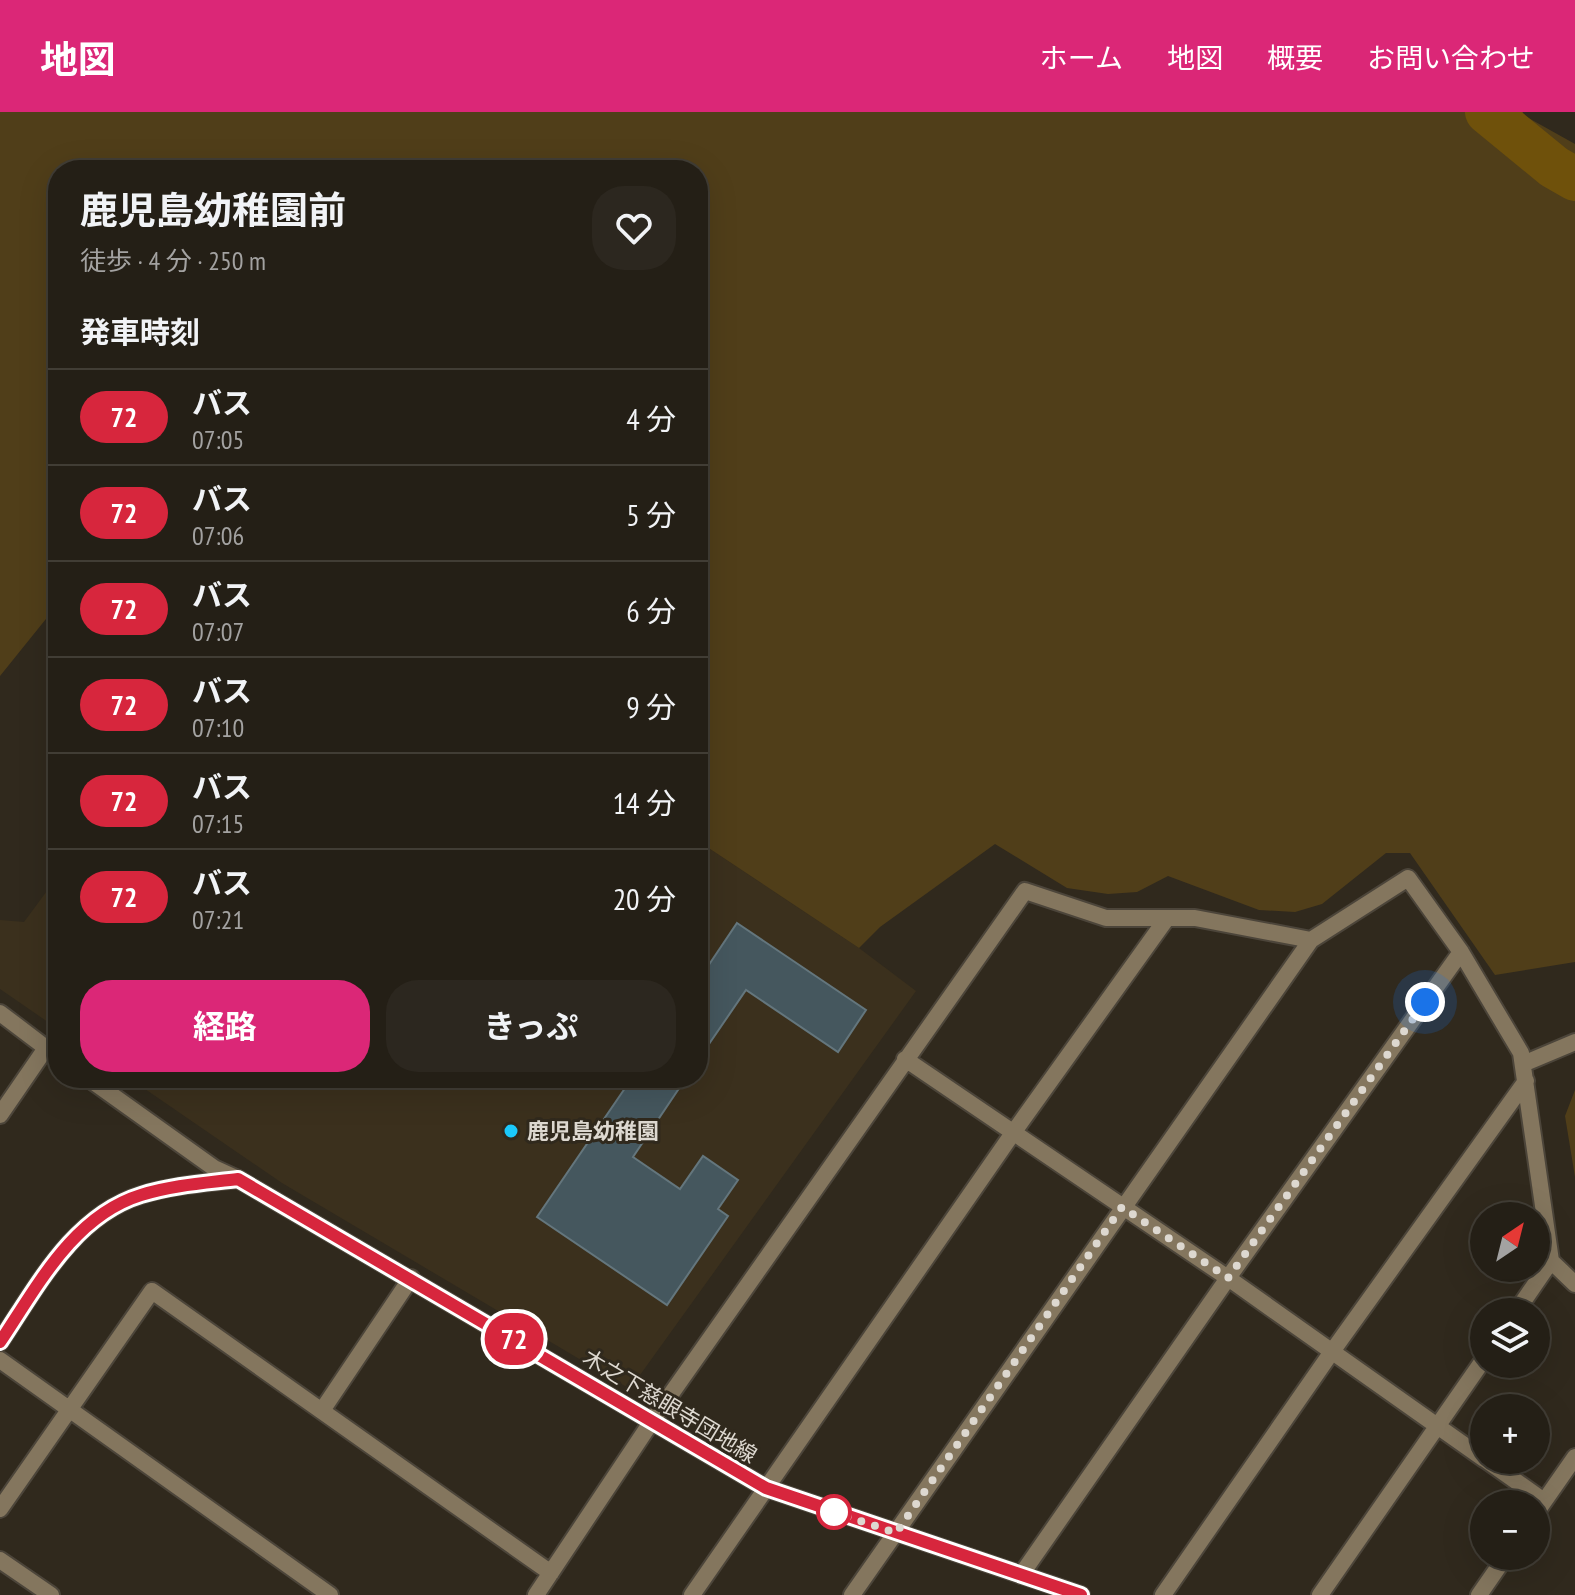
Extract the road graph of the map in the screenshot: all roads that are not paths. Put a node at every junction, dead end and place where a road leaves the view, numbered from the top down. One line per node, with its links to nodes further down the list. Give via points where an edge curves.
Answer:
1 (1167, 918): 2 (street, via 1195,918); 8 (street, via 1106,918 1025,891); 12 (street)
2 (1311, 940): 3 (street, via 1408,878); 14 (street)
3 (1461, 952): 9 (street, via 1521,1053); 17 (street)
4 (0, 1013): 6 (street)
5 (1575, 1042): 9 (street)
6 (48, 1049)
7 (48, 1057): 11 (street)
8 (905, 1059): 12 (street); 26 (street)
9 (1525, 1073): 15 (street); 21 (street)
10 (102, 1088): 13 (street, via 214,1168)
11 (0, 1115)
12 (1013, 1133): 14 (street); 31 (street)
13 (238, 1179): 16 (street, 木之下慈眼寺団地線); 20 (street, via 139,1195 93,1220 57,1257)
14 (1122, 1207): 17 (street); 35 (street)
15 (1551, 1261): 18 (street); 19 (street)
16 (411, 1278): 25 (street); 26 (street, 木之下慈眼寺団地線)
17 (1228, 1278): 21 (street); 39 (street)
18 (1575, 1284)
19 (1526, 1298)
20 (0, 1342)
21 (1331, 1353): 27 (street); 46 (street)
22 (0, 1360): 24 (street)
23 (1471, 1378): 27 (street)
24 (71, 1409): 25 (street, via 152,1291); 34 (street); 41 (street)
25 (323, 1409): 38 (street)
26 (652, 1421): 31 (street, 木之下慈眼寺団地線); 38 (street)
27 (1438, 1426): 28 (street); 47 (street)
28 (1470, 1448)
29 (1575, 1457): 33 (street)
30 (1502, 1474): 32 (street)
31 (766, 1488): 35 (street, 木之下慈眼寺団地線); 43 (street)
32 (1521, 1490)
33 (1550, 1493)
34 (0, 1509)
35 (896, 1533): 39 (street, 木之下慈眼寺団地線); 44 (street)
36 (0, 1560): 40 (street)
37 (1496, 1570): 48 (street)
38 (551, 1573): 42 (street)
39 (1021, 1575): 45 (street, 木之下慈眼寺団地線)
40 (51, 1595)
41 (330, 1595)
42 (536, 1595)
43 (692, 1595)
44 (852, 1595)
45 (1081, 1595)
46 (1163, 1595)
47 (1320, 1595)
48 (1479, 1595)

